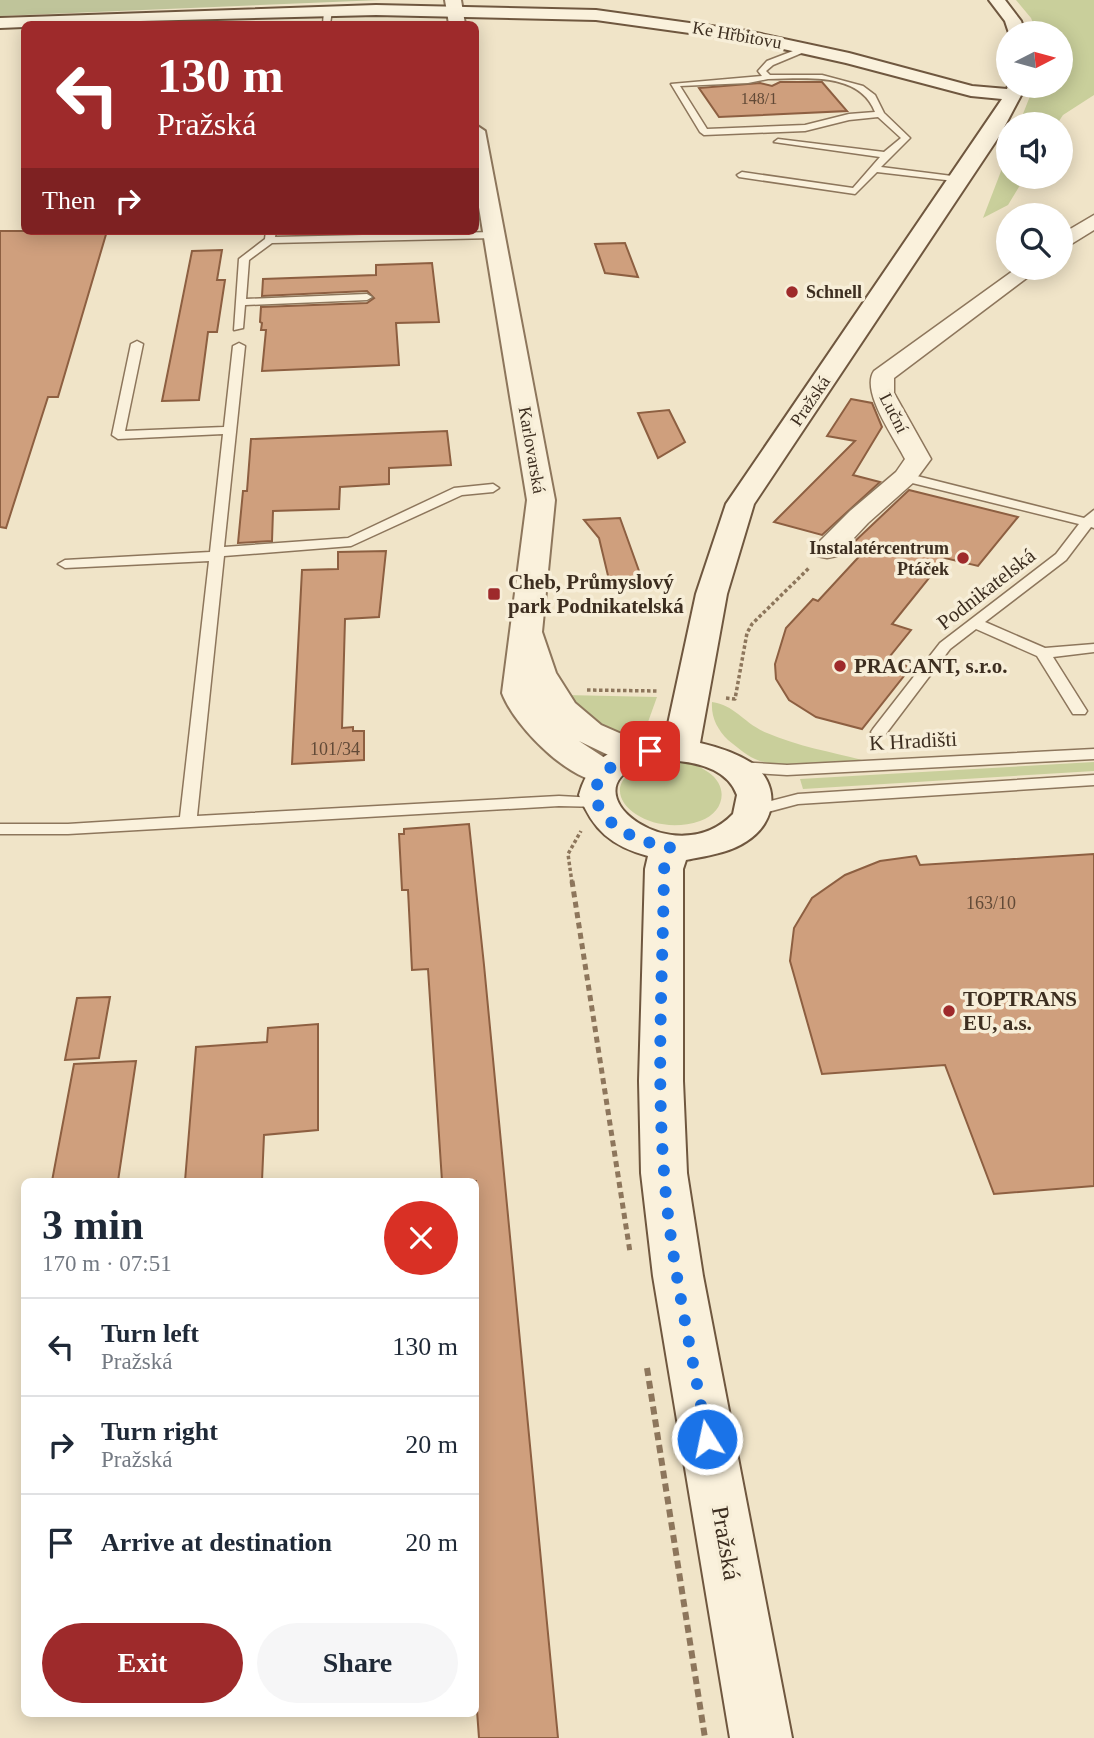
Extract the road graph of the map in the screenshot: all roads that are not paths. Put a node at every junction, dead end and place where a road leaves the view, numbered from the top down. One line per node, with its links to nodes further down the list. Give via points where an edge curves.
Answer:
1 (998, 0): 5 (main road)
2 (455, 11): 3 (main road, Ke Hřbitovu); 8 (main road, Ke Hřbitovu, via 628,18)
3 (327, 18): 4 (main road, Ke Hřbitovu)
4 (131, 21)
5 (1013, 21)
6 (0, 23): 7 (main road, Ke Hřbitovu)
7 (21, 23)
8 (807, 48): 9 (lane, via 770,63 762,71); 10 (main road, Ke Hřbitovu, via 971,91)
9 (768, 77): 12 (lane, via 846,82 873,97); 12 (lane, via 675,84 704,132 804,128)
10 (996, 90)
11 (1010, 98): 18 (main road, Pražská)
12 (880, 114): 14 (lane, via 906,138)
13 (778, 142): 14 (lane)
14 (886, 155): 16 (lane)
15 (479, 163): 21 (main road, Karlovarská)
16 (875, 169): 17 (lane, via 855,191); 18 (lane)
17 (742, 175)
18 (960, 180): 43 (main road, Pražská, via 740,504 725,541)
19 (1094, 221): 23 (street)
20 (479, 233): 21 (lane)
21 (494, 234): 38 (main road, Karlovarská, via 541,500)
22 (270, 235): 26 (lane, via 244,259)
23 (1073, 236)
24 (1014, 280): 31 (street, Luční, via 882,376 881,393 918,459)
25 (367, 297): 26 (lane)
26 (240, 302): 27 (lane)
27 (238, 328)
28 (137, 344): 30 (lane, via 118,435)
29 (239, 346): 30 (lane)
30 (230, 430): 35 (lane)
31 (905, 477): 33 (lane); 34 (street)
32 (494, 488): 35 (lane, via 459,491 351,542)
33 (1092, 520): 37 (lane, Podnikatelská, via 1061,557)
34 (827, 550)
35 (217, 554): 36 (lane); 50 (lane)
36 (65, 564)
37 (975, 623): 40 (lane); 42 (lane, Podnikatelská, via 945,646)
38 (528, 629): 44 (main road, via 537,668 569,717); 48 (main road, Karlovarská, via 519,682 522,704)
39 (1094, 648): 40 (lane)
40 (1043, 653): 41 (lane)
41 (1079, 712)
42 (879, 732)
43 (681, 749): 44 (main road); 46 (main road, via 710,755)
44 (636, 754): 48 (main road, via 623,759)
45 (1094, 754): 46 (lane, K Hradišti, via 787,770)
46 (734, 767): 49 (main road, via 752,788)
47 (1094, 780): 49 (lane, via 797,799)
48 (601, 789): 50 (lane, via 559,801); 52 (main road, via 602,814 622,833)
49 (753, 811): 52 (main road, via 732,835 714,843)
50 (188, 822): 51 (lane)
51 (0, 830)
52 (670, 847): 53 (main road, Pražská, via 664,869 660,1081 664,1173 678,1276)
53 (761, 1738)

